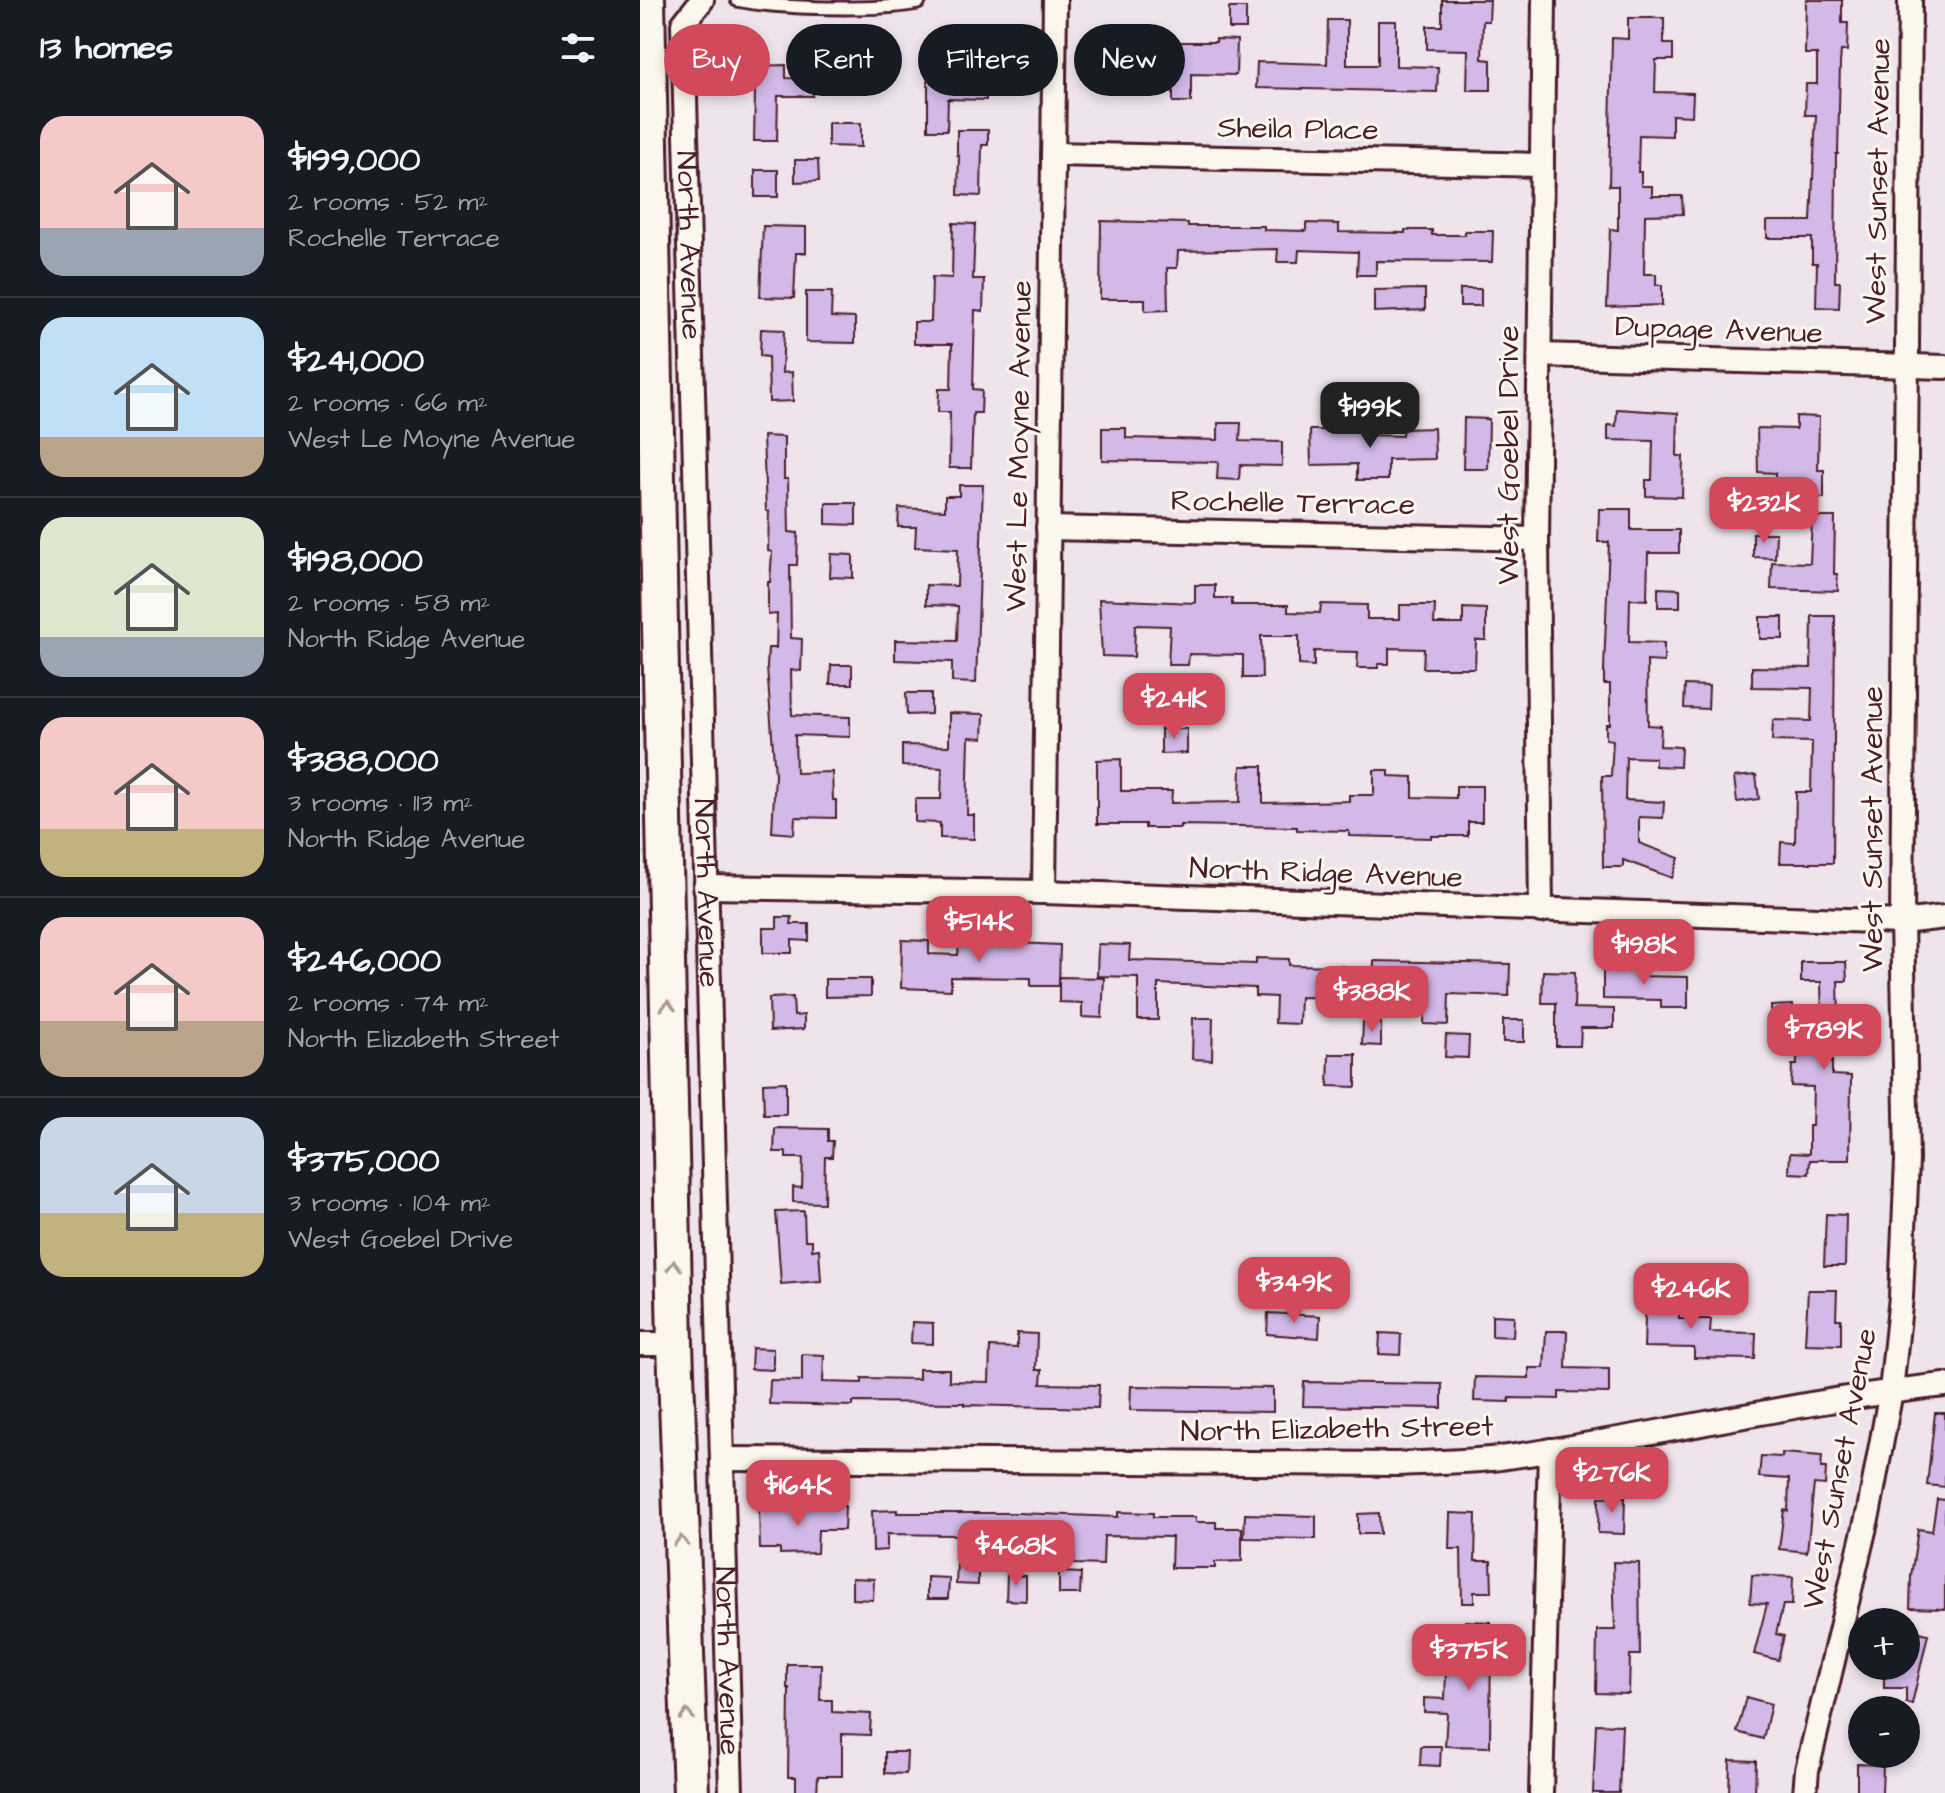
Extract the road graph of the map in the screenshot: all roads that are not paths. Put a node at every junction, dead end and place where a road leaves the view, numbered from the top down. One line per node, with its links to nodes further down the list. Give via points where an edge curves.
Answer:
1 (647, 0): 23 (main road, North Avenue, one-way to 1)
2 (702, 0): 17 (street, North Avenue, via 683,24)
3 (737, 0): 8 (lane)
4 (920, 0): 9 (lane, via 901,6)
5 (1055, 0): 10 (street, West Le Moyne Avenue)
6 (1544, 0): 11 (street, West Goebel Drive)
7 (1910, 0): 13 (street, West Sunset Avenue)
8 (826, 3): 9 (lane)
9 (876, 3)
10 (1053, 154): 11 (street, Sheila Place); 15 (street, West Le Moyne Avenue)
11 (1542, 165): 12 (street, West Goebel Drive)
12 (1540, 355): 13 (street, Dupage Avenue); 16 (street, West Goebel Drive)
13 (1907, 365): 14 (street, Dupage Avenue); 21 (street, West Sunset Avenue)
14 (1945, 367)
15 (1048, 528): 16 (street, Rochelle Terrace); 18 (street, West Le Moyne Avenue)
16 (1537, 539): 19 (street, West Goebel Drive)
17 (705, 887): 18 (street, North Ridge Avenue); 27 (street, North Avenue)
18 (1044, 892): 19 (street, North Ridge Avenue)
19 (1541, 911): 21 (street, North Ridge Avenue)
20 (1945, 917): 21 (street, North Ridge Avenue)
21 (1902, 922): 25 (street, West Sunset Avenue, via 1907,1160)
22 (640, 1344): 23 (street)
23 (675, 1344): 28 (main road, North Avenue, one-way to 23)
24 (1945, 1385): 25 (street, North Elizabeth Street)
25 (1891, 1391): 26 (street, North Elizabeth Street); 31 (street, West Sunset Avenue)
26 (1550, 1450): 27 (street, North Elizabeth Street, via 1396,1464); 30 (street)
27 (723, 1459): 29 (street, North Avenue)
28 (691, 1793)
29 (731, 1793)
30 (1541, 1793)
31 (1805, 1793)

